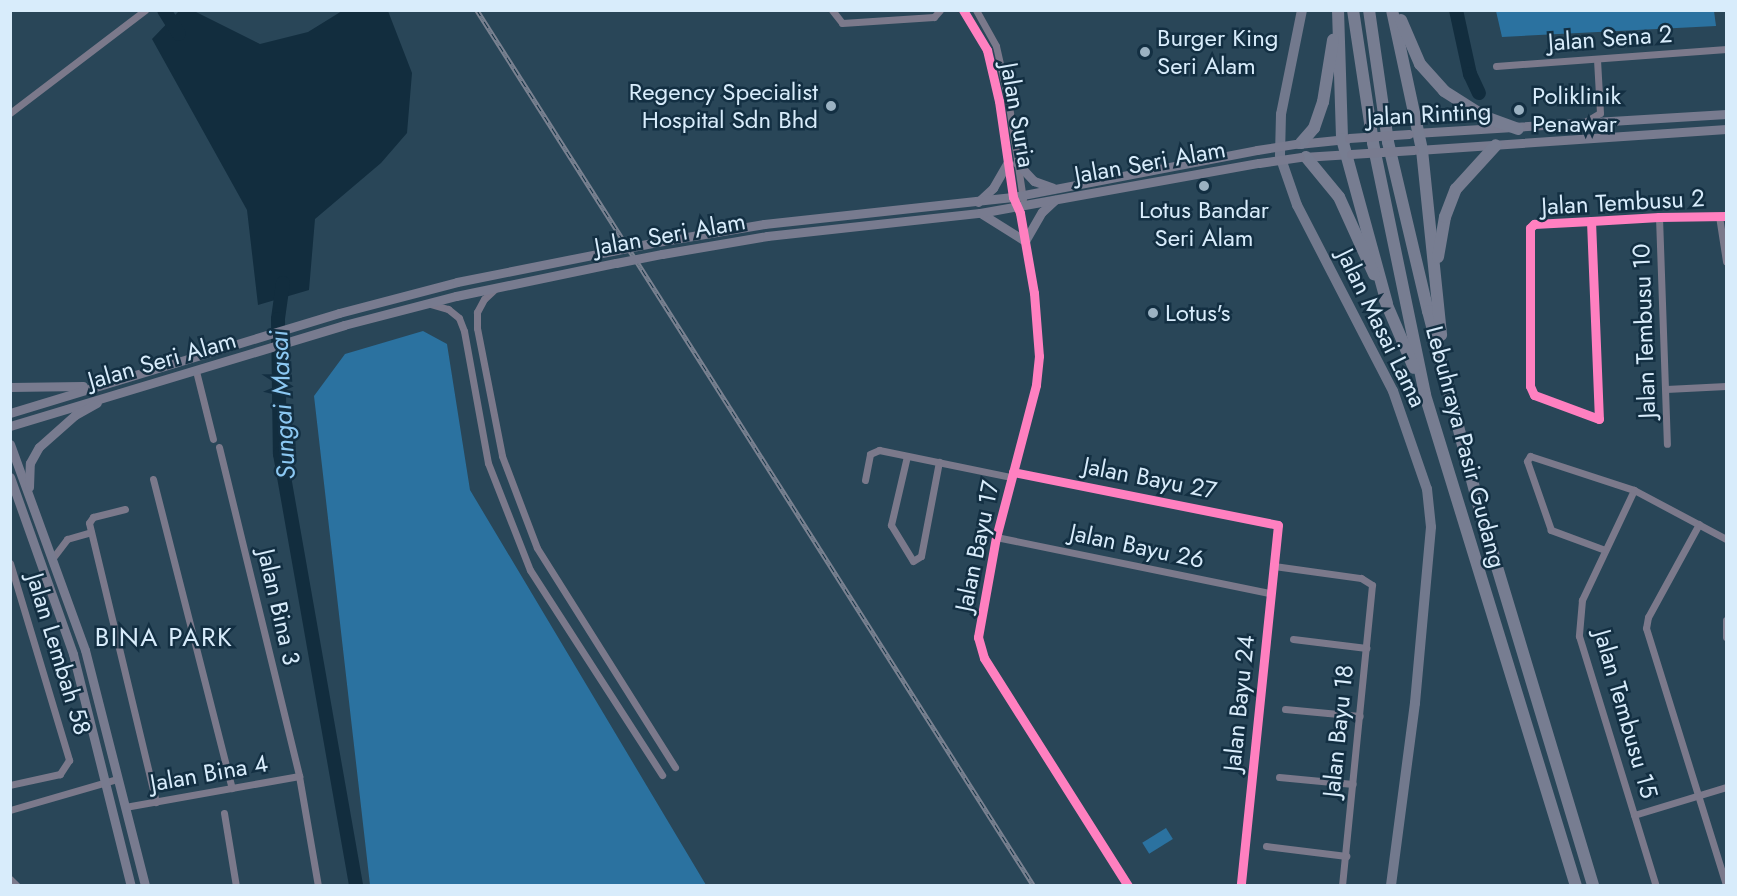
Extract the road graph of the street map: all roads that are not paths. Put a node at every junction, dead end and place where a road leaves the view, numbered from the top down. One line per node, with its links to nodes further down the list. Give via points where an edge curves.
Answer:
1 (832, 10): 2 (street, via 842,23 934,17)
2 (940, 10)
3 (963, 10): 28 (street, Jalan Suria, via 987,50)
4 (976, 10): 27 (street, Jalan Suria, via 996,46)
5 (1302, 10): 110 (main road, Jalan Masai Lama, via 1281,114 1280,156 1297,206 1393,391 1426,489 1431,527 1415,703)
6 (1353, 10): 49 (highway, Lebuhraya Pasir Gudang, via 1373,143)
7 (1369, 10): 42 (highway, Lebuhraya Pasir Gudang, via 1388,142)
8 (1392, 10): 20 (highway)
9 (1397, 10): 18 (highway, via 1420,64 1444,91 1485,117)
10 (143, 12): 15 (street)
11 (1338, 12): 21 (highway); 22 (highway, via 1323,102 1314,128)
12 (1726, 49): 13 (street, Jalan Sena 2)
13 (1597, 59): 14 (street, Jalan Sena 2); 17 (street, via 1600,112)
14 (1496, 66)
15 (10, 113)
16 (1726, 114): 17 (main road, Jalan Rinting)
17 (1580, 124): 18 (main road, Jalan Rinting)
18 (1518, 129): 20 (main road, Jalan Rinting)
19 (1726, 129): 23 (main road, Jalan Rinting)
20 (1414, 134): 21 (main road, Jalan Rinting, bridge); 24 (highway)
21 (1346, 139): 22 (main road, Jalan Seri Alam); 25 (highway)
22 (1299, 144): 29 (main road, Jalan Seri Alam, bridge)
23 (1496, 145): 24 (main road, Jalan Rinting); 39 (highway, via 1470,171 1454,195 1440,240)
24 (1418, 150): 25 (main road, Jalan Rinting, bridge); 39 (highway)
25 (1348, 154): 26 (main road, Jalan Seri Alam); 41 (highway)
26 (1303, 157): 29 (main road, Jalan Seri Alam, bridge); 41 (highway, via 1339,197)
27 (1017, 163): 29 (main road, via 1034,181); 31 (street, Jalan Suria)
28 (1007, 164): 30 (main road, via 993,188); 31 (street, Jalan Suria)
29 (1056, 194): 31 (main road, Jalan Seri Alam); 36 (main road)
30 (978, 202): 31 (main road, Jalan Seri Alam); 44 (main road, Jalan Seri Alam, bridge, via 764,224 457,282)
31 (1019, 203): 32 (main road, Jalan Seri Alam); 36 (street, Jalan Bayu 17)
32 (980, 213): 36 (main road); 38 (main road, Jalan Seri Alam, bridge, via 767,236)
33 (1723, 216): 34 (street, Jalan Tembusu 2); 37 (street)
34 (1659, 217): 35 (street, Jalan Tembusu 2); 47 (street, Jalan Tembusu 10)
35 (1591, 221): 35 (street, Jalan Tembusu 2, via 1533,224 1527,234 1530,387 1534,395 1599,419)
36 (1025, 241): 58 (street, Jalan Bayu 17, via 1039,356 1036,385)
37 (1726, 261)
38 (496, 288): 40 (main road, Jalan Seri Alam); 83 (street, via 484,298 477,312 477,328 502,456 537,548)
39 (1437, 300): 42 (highway)
40 (429, 303): 43 (main road, Jalan Seri Alam); 84 (street, via 448,309 459,318 464,331 488,463 530,570)
41 (1387, 303): 49 (highway)
42 (1446, 369): 112 (highway, Lebuhraya Pasir Gudang, via 1481,514)
43 (195, 371): 48 (main road, Jalan Seri Alam); 52 (street)
44 (110, 382): 46 (main road, via 75,387); 50 (main road, Jalan Seri Alam)
45 (1726, 386): 47 (street)
46 (10, 387)
47 (1666, 389): 54 (street, Jalan Tembusu 10)
48 (115, 393): 51 (main road, Jalan Seri Alam); 64 (main road, via 75,415 39,447 28,475)
49 (1425, 394): 111 (highway, Lebuhraya Pasir Gudang)
50 (10, 413)
51 (10, 426)
52 (213, 439)
53 (10, 444): 64 (main road)
54 (1667, 444)
55 (219, 447): 85 (street, Jalan Bina 3)
56 (907, 456): 57 (street, Jalan Bayu 27); 57 (street, via 891,525 913,561 921,556); 61 (street, Jalan Bayu 27, via 872,452)
57 (939, 462): 58 (street, Jalan Bayu 27)
58 (1012, 474): 68 (street, Jalan Bayu 27); 70 (street, Jalan Bayu 17)
59 (10, 477): 65 (main road)
60 (153, 479): 92 (street)
61 (865, 480)
62 (10, 484): 65 (main road)
63 (1634, 490): 67 (street); 72 (street, Jalan Tembusu 15); 72 (street, via 1530,456 1527,461 1551,530)
64 (30, 499): 73 (main road)
65 (19, 501): 88 (main road, via 73,654)
66 (125, 509): 69 (street, via 93,517 89,523)
67 (1699, 524): 71 (street); 93 (street, via 1648,617 1646,628)
68 (1278, 525): 75 (street, Jalan Bayu 24)
69 (91, 532): 73 (street, via 67,539); 94 (street)
70 (996, 537): 76 (street, Jalan Bayu 26); 107 (street, Jalan Bayu 17, via 978,637 984,658)
71 (1726, 539)
72 (1605, 550): 98 (street, Jalan Tembusu 15, via 1582,600 1579,636)
73 (52, 559): 87 (main road, via 85,650)
74 (10, 563): 90 (street, Jalan Lembah 58, via 69,759 60,774)
75 (1274, 566): 76 (street, Jalan Bayu 24); 80 (street, Jalan Bayu 18, via 1370,581)
76 (1270, 593): 108 (street, Jalan Bayu 24)
77 (1726, 621): 78 (street)
78 (1726, 637)
79 (1293, 639): 80 (street)
80 (1366, 648): 82 (street, Jalan Bayu 18)
81 (1286, 709): 82 (street)
82 (1360, 716): 89 (street, Jalan Bayu 18)
83 (675, 767)
84 (662, 775)
85 (299, 776): 92 (street, Jalan Bina 4); 106 (street, Jalan Bina 3)
86 (1279, 777): 89 (street)
87 (117, 779): 88 (street); 95 (main road)
88 (105, 782): 96 (street); 103 (main road)
89 (1353, 784): 100 (street, Jalan Bayu 18)
90 (10, 785)
91 (1726, 787): 93 (street)
92 (232, 788): 94 (street, Jalan Bina 4)
93 (1698, 795): 98 (street); 114 (street)
94 (156, 802): 95 (street, Jalan Bina 4)
95 (125, 807): 104 (main road)
96 (10, 810)
97 (224, 813): 105 (street)
98 (1634, 815): 113 (street, Jalan Tembusu 15)
99 (1266, 846): 100 (street)
100 (1346, 856): 109 (street, Jalan Bayu 18)
101 (10, 879): 102 (street)
102 (17, 885)
103 (131, 885)
104 (145, 885)
105 (236, 885)
106 (318, 885)
107 (1128, 885)
108 (1241, 885)
109 (1342, 885)
110 (1391, 885)
111 (1576, 885)
112 (1593, 885)
113 (1656, 885)
114 (1726, 885)

